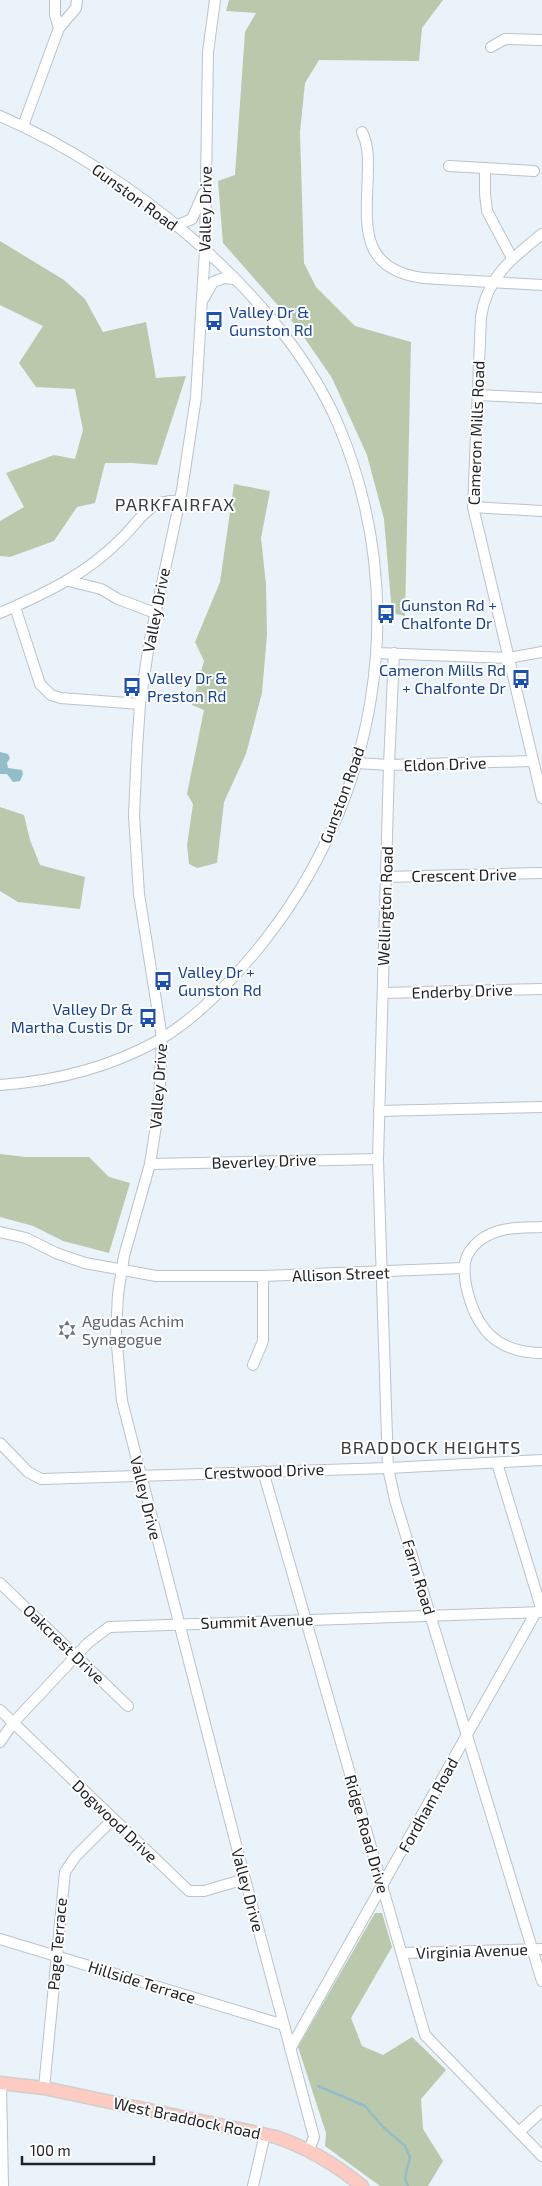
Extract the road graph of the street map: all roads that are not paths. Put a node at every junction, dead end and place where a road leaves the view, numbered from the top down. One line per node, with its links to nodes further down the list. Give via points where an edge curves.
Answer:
1 (55, 0): 4 (street)
2 (77, 0): 4 (street, via 76,8)
3 (216, 0): 13 (street, Valley Drive, via 208,52)
4 (59, 28): 8 (street)
5 (542, 40): 6 (street, via 505,40)
6 (492, 47)
7 (0, 116): 8 (street, Gunston Road)
8 (23, 126): 14 (street, Gunston Road, via 101,170)
9 (362, 132): 19 (street, via 367,140 368,155 367,233 374,253 385,265 407,276)
10 (448, 166): 11 (street)
11 (485, 168): 12 (street); 17 (street, via 487,211)
12 (534, 171)
13 (206, 186): 14 (street, via 192,219); 16 (street, Valley Drive)
14 (176, 226): 16 (street, Gunston Road)
15 (542, 234): 17 (street, Cameron Mills Road)
16 (205, 249): 18 (street, Gunston Road); 21 (street, Valley Drive)
17 (512, 258): 19 (street, Cameron Mills Road)
18 (234, 279): 21 (street, via 213,282); 32 (street, Gunston Road, via 307,368 336,421 355,468 372,541 379,626)
19 (493, 282): 20 (street); 22 (street, Cameron Mills Road, via 483,300 480,317)
20 (542, 284)
21 (202, 304): 24 (street, Valley Drive, via 196,397)
22 (477, 395): 23 (street); 25 (street, Cameron Mills Road)
23 (542, 398)
24 (179, 501): 27 (street, via 165,500 152,506 107,552); 30 (street, Valley Drive)
25 (473, 507): 26 (street); 34 (street, Cameron Mills Road)
26 (542, 511)
27 (69, 581): 28 (street); 30 (street, via 101,590)
28 (15, 607): 29 (street); 35 (street, via 34,670 46,691 61,698)
29 (0, 613)
30 (155, 613): 35 (street, Valley Drive)
31 (542, 652): 34 (street)
32 (376, 653): 33 (street); 37 (street, Gunston Road)
33 (394, 653): 34 (street); 38 (street, Wellington Road)
34 (508, 658): 36 (street, Cameron Mills Road)
35 (140, 704): 44 (street, Valley Drive, via 135,843 139,894)
36 (532, 761): 38 (street, Eldon Drive); 39 (street, Cameron Mills Road)
37 (357, 763): 38 (street, Eldon Drive); 44 (street, Gunston Road, via 316,862 278,923 231,980)
38 (389, 766): 41 (street, Wellington Road)
39 (542, 798)
40 (542, 873): 41 (street, Crescent Drive)
41 (386, 877): 43 (street, Wellington Road)
42 (542, 989): 43 (street, Enderby Drive)
43 (383, 993): 47 (street, Wellington Road)
44 (162, 1038): 45 (street, Gunston Road, via 92,1069 56,1079); 49 (street, Valley Drive, via 159,1106)
45 (0, 1085)
46 (542, 1107): 47 (street)
47 (379, 1111): 48 (street, Wellington Road)
48 (378, 1159): 49 (street, Beverley Drive); 54 (street, Farm Road)
49 (150, 1164): 53 (street, Valley Drive)
50 (542, 1227): 52 (street, via 502,1229 480,1239)
51 (0, 1232): 53 (street, Allison Street, via 26,1238 85,1263)
52 (463, 1268): 54 (street, Allison Street); 56 (street, via 470,1301 483,1328 506,1346 526,1352)
53 (121, 1269): 55 (street, Allison Street, via 143,1275 179,1278); 63 (street, Valley Drive, via 116,1334 118,1375)
54 (382, 1272): 55 (street, Allison Street); 61 (street, Farm Road)
55 (263, 1276): 57 (street, via 263,1341)
56 (542, 1352)
57 (253, 1365)
58 (0, 1443): 63 (street, Crestwood Drive, via 28,1472 41,1479)
59 (542, 1460): 60 (street, Crestwood Drive)
60 (498, 1463): 61 (street, Crestwood Drive); 65 (street)
61 (388, 1468): 62 (street, Crestwood Drive); 66 (street, Farm Road)
62 (263, 1471): 63 (street, Crestwood Drive); 67 (street, Ridge Road Drive)
63 (140, 1475): 68 (street, Valley Drive)
64 (0, 1583): 69 (street, Oakcrest Drive)
65 (540, 1612): 66 (street, Summit Avenue); 73 (street, Fordham Road)
66 (431, 1614): 67 (street, Summit Avenue); 73 (street, Farm Road)
67 (305, 1620): 68 (street, Summit Avenue); 77 (street, Ridge Road Drive)
68 (179, 1624): 69 (street, Summit Avenue, via 109,1627); 76 (street, Valley Drive)
69 (76, 1656): 70 (street, Oakcrest Drive); 72 (street, Summit Avenue)
70 (128, 1706)
71 (0, 1710): 72 (street, Dogwood Drive)
72 (13, 1723): 74 (street, Summit Avenue); 75 (street, Dogwood Drive)
73 (467, 1734): 77 (street, Fordham Road); 79 (street, Farm Road)
74 (0, 1742)
75 (113, 1819): 76 (street, Dogwood Drive, via 190,1891 204,1891); 81 (street, Page Terrace, via 75,1857 65,1872)
76 (245, 1879): 83 (street, Valley Drive)
77 (382, 1887): 80 (street, Ridge Road Drive); 84 (street, Fordham Road)
78 (0, 1938): 81 (street, Hillside Terrace)
79 (537, 1949): 80 (street, Virginia Avenue); 82 (street, Farm Road)
80 (402, 1953): 88 (street, Ridge Road Drive, via 425,2035)
81 (56, 1956): 83 (street, Hillside Terrace); 86 (street, Page Terrace)
82 (542, 1981)
83 (284, 2025): 84 (street, Valley Drive)
84 (290, 2049): 90 (street, Valley Drive, via 314,2137)
85 (0, 2083): 86 (main road, West Braddock Road); 92 (street)
86 (44, 2088): 89 (main road, West Braddock Road)
87 (542, 2111): 88 (street)
88 (519, 2132): 91 (street, Ridge Road Drive)
89 (265, 2134): 90 (main road, West Braddock Road); 93 (street)
90 (310, 2150): 94 (main road, West Braddock Road, via 338,2166)
91 (542, 2156)
92 (3, 2186)
93 (253, 2186)
94 (362, 2186)

